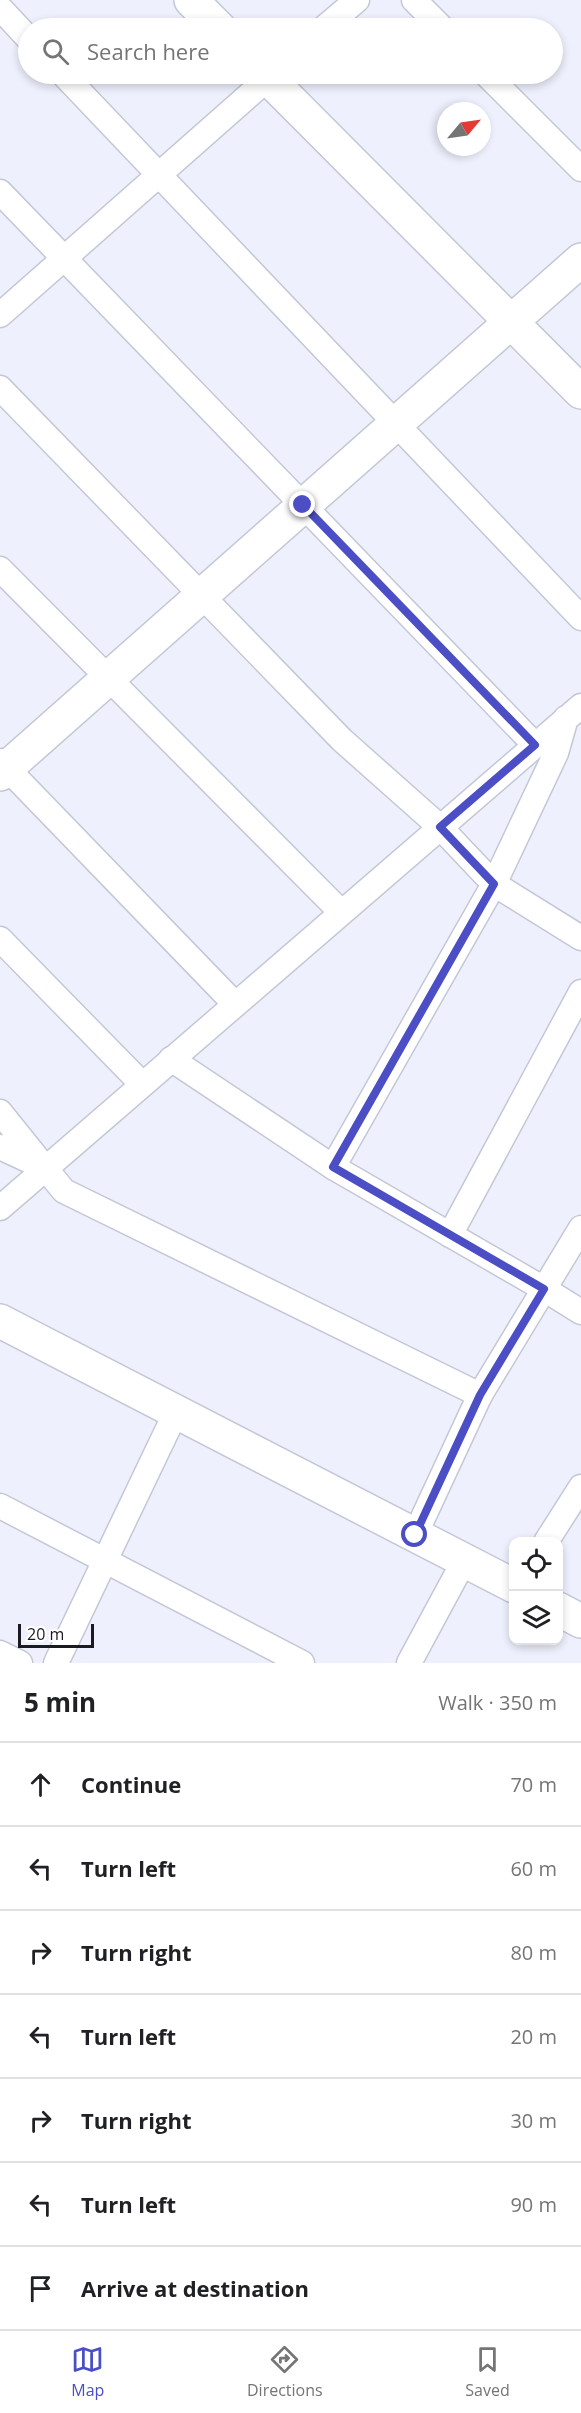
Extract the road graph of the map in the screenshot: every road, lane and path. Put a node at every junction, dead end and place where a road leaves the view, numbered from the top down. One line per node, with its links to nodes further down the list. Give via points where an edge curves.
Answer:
1 (191, 0): 5 (street)
2 (357, 0): 6 (street)
3 (414, 0): 7 (street)
4 (0, 8): 8 (street)
5 (209, 18)
6 (336, 18)
7 (432, 18)
8 (18, 27)
9 (73, 84): 14 (street)
10 (259, 84): 14 (street)
11 (278, 84): 19 (street)
12 (496, 84): 13 (street)
13 (581, 169)
14 (159, 174): 16 (street); 22 (street)
15 (0, 192): 16 (street)
16 (64, 258): 18 (street); 23 (street)
17 (581, 260): 19 (street)
18 (0, 315)
19 (511, 320): 21 (street); 22 (street)
20 (0, 388): 25 (street)
21 (581, 392)
22 (395, 423): 23 (street); 26 (street)
23 (303, 505): 25 (street); 29 (street)
24 (0, 569): 27 (street)
25 (201, 596): 27 (street); 31 (street, via 342,740)
26 (581, 618)
27 (108, 678): 30 (street); 33 (street)
28 (573, 712): 29 (street); 32 (street)
29 (535, 745): 31 (street)
30 (2, 768): 37 (street)
31 (440, 827): 32 (street); 33 (street)
32 (494, 884): 34 (street); 42 (street)
33 (341, 912): 37 (street)
34 (581, 938)
35 (0, 939): 39 (street)
36 (581, 992): 46 (street)
37 (235, 1004): 38 (street)
38 (171, 1059): 39 (street); 42 (street)
39 (142, 1084): 43 (street)
40 (0, 1112): 43 (street)
41 (0, 1147): 43 (street)
42 (333, 1167): 46 (street)
43 (45, 1168): 44 (street); 50 (street, via 64,1191)
44 (0, 1208)
45 (581, 1228): 47 (street)
46 (450, 1234): 47 (street)
47 (544, 1289): 48 (street); 50 (street)
48 (581, 1312)
49 (0, 1321): 51 (street)
50 (480, 1395): 54 (street)
51 (176, 1412): 54 (street); 56 (street)
52 (581, 1487): 55 (street)
53 (0, 1506): 56 (street)
54 (415, 1535): 57 (street)
55 (549, 1537)
56 (105, 1560): 63 (street); 64 (street)
57 (464, 1561): 58 (street); 65 (street)
58 (509, 1584)
59 (563, 1612): 60 (street)
60 (581, 1621)
61 (0, 1653): 62 (street)
62 (20, 1663)
63 (56, 1663)
64 (302, 1663)
65 (409, 1663)

